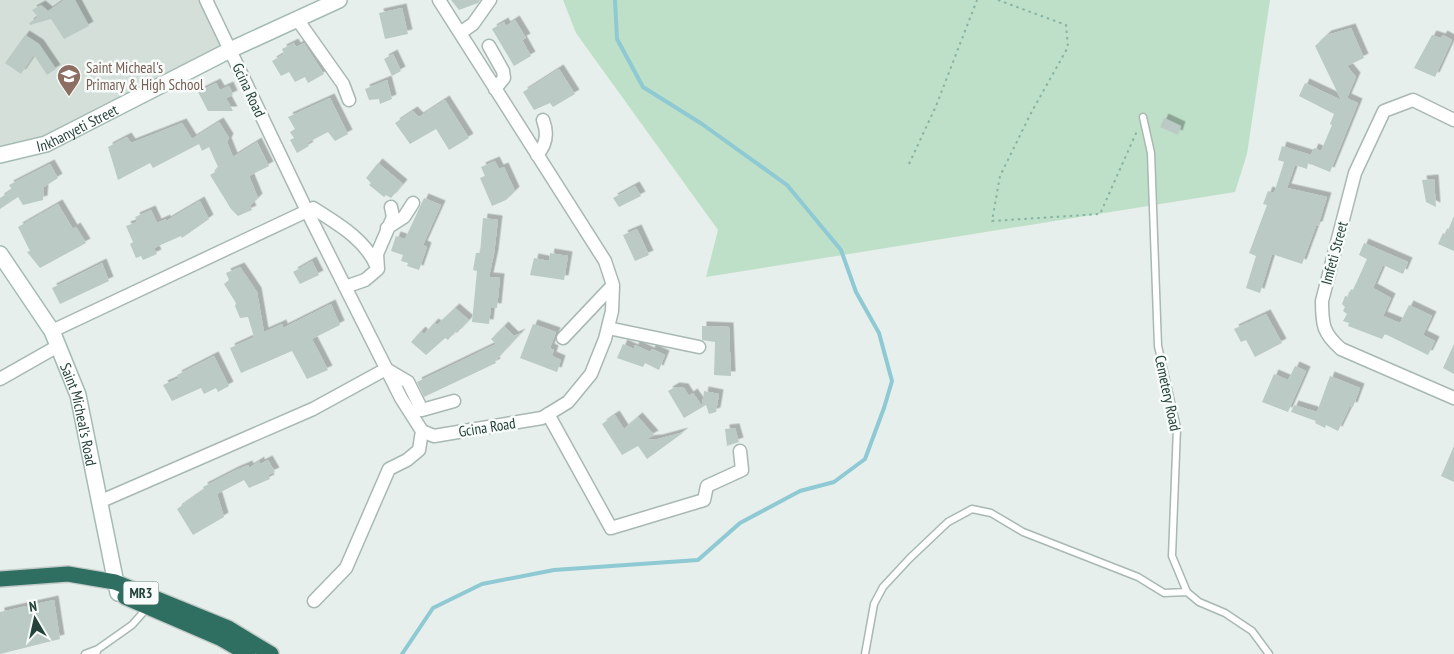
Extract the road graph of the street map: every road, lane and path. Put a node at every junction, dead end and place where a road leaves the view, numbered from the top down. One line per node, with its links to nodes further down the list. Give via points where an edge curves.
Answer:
1 (206, 0): 10 (street, Gcina Road)
2 (339, 0): 7 (street, Inkhanyeti Street)
3 (439, 0): 8 (street, Gcina Road)
4 (490, 0): 8 (street, via 473,24)
5 (977, 0): 18 (path, via 936,106)
6 (998, 0): 13 (path, via 1066,25 1068,47 1000,176 992,221 1100,214)
7 (297, 19): 10 (street, Inkhanyeti Street); 12 (street, via 343,84)
8 (460, 33): 11 (street, Gcina Road)
9 (489, 46): 11 (street, via 504,72 504,78)
10 (230, 50): 16 (street, Inkhanyeti Street, via 46,144); 21 (street, Gcina Road)
11 (495, 89): 17 (street, Gcina Road)
12 (349, 100)
13 (1143, 117): 43 (lane, Cemetery Road, via 1151,153 1158,346 1177,428 1172,556)
14 (543, 120): 17 (street, via 546,136 544,147)
15 (1454, 120): 34 (street, Imfeti Street, via 1413,100 1384,111 1355,173 1322,301 1322,320 1326,336 1341,349)
16 (0, 155)
17 (537, 155): 25 (street, Gcina Road, via 605,261)
18 (909, 164)
19 (413, 203): 22 (street, via 404,217)
20 (391, 207): 22 (street, via 392,217)
21 (310, 210): 24 (street, via 340,224 371,252); 26 (street, Gcina Road); 28 (street)
22 (387, 228): 24 (street, via 377,254)
23 (0, 254): 28 (street, Saint Micheal's Road)
24 (378, 269): 26 (street, via 365,280)
25 (613, 285): 27 (street, Gcina Road); 29 (street)
26 (345, 287): 32 (street, Gcina Road)
27 (608, 328): 31 (street); 36 (street, Gcina Road, via 592,374 568,402)
28 (52, 331): 30 (street, Saint Micheal's Road)
29 (563, 338)
30 (58, 346): 33 (street); 39 (street, Saint Micheal's Road, via 78,395)
31 (699, 347)
32 (386, 368): 35 (street, via 408,382 422,410); 37 (street, Gcina Road); 39 (street, via 314,408)
33 (0, 379)
34 (1454, 398)
35 (454, 401)
36 (548, 414): 37 (street, Gcina Road, via 542,418 434,436); 38 (street, via 611,528 704,500 706,486 742,470)
37 (422, 431): 44 (street, via 419,450 389,469 346,568)
38 (740, 451)
39 (99, 502): 42 (street, Saint Micheal's Road)
40 (0, 579): 42 (highway, MR3, via 68,574)
41 (0, 588): 42 (highway, MR3, via 66,584)
42 (117, 588): 45 (highway, MR3); 49 (highway, MR3, via 228,628)
43 (1187, 592): 50 (lane, via 1164,593 1138,577 1023,532 991,512 972,509 948,522 883,587 874,604); 51 (lane, via 1252,631)
44 (314, 601)
45 (148, 607): 46 (lane, via 132,625); 48 (highway, MR3, via 220,638)
46 (97, 651): 47 (lane)
47 (85, 654)
48 (248, 654)
49 (271, 654)
50 (865, 654)
51 (1269, 654)

